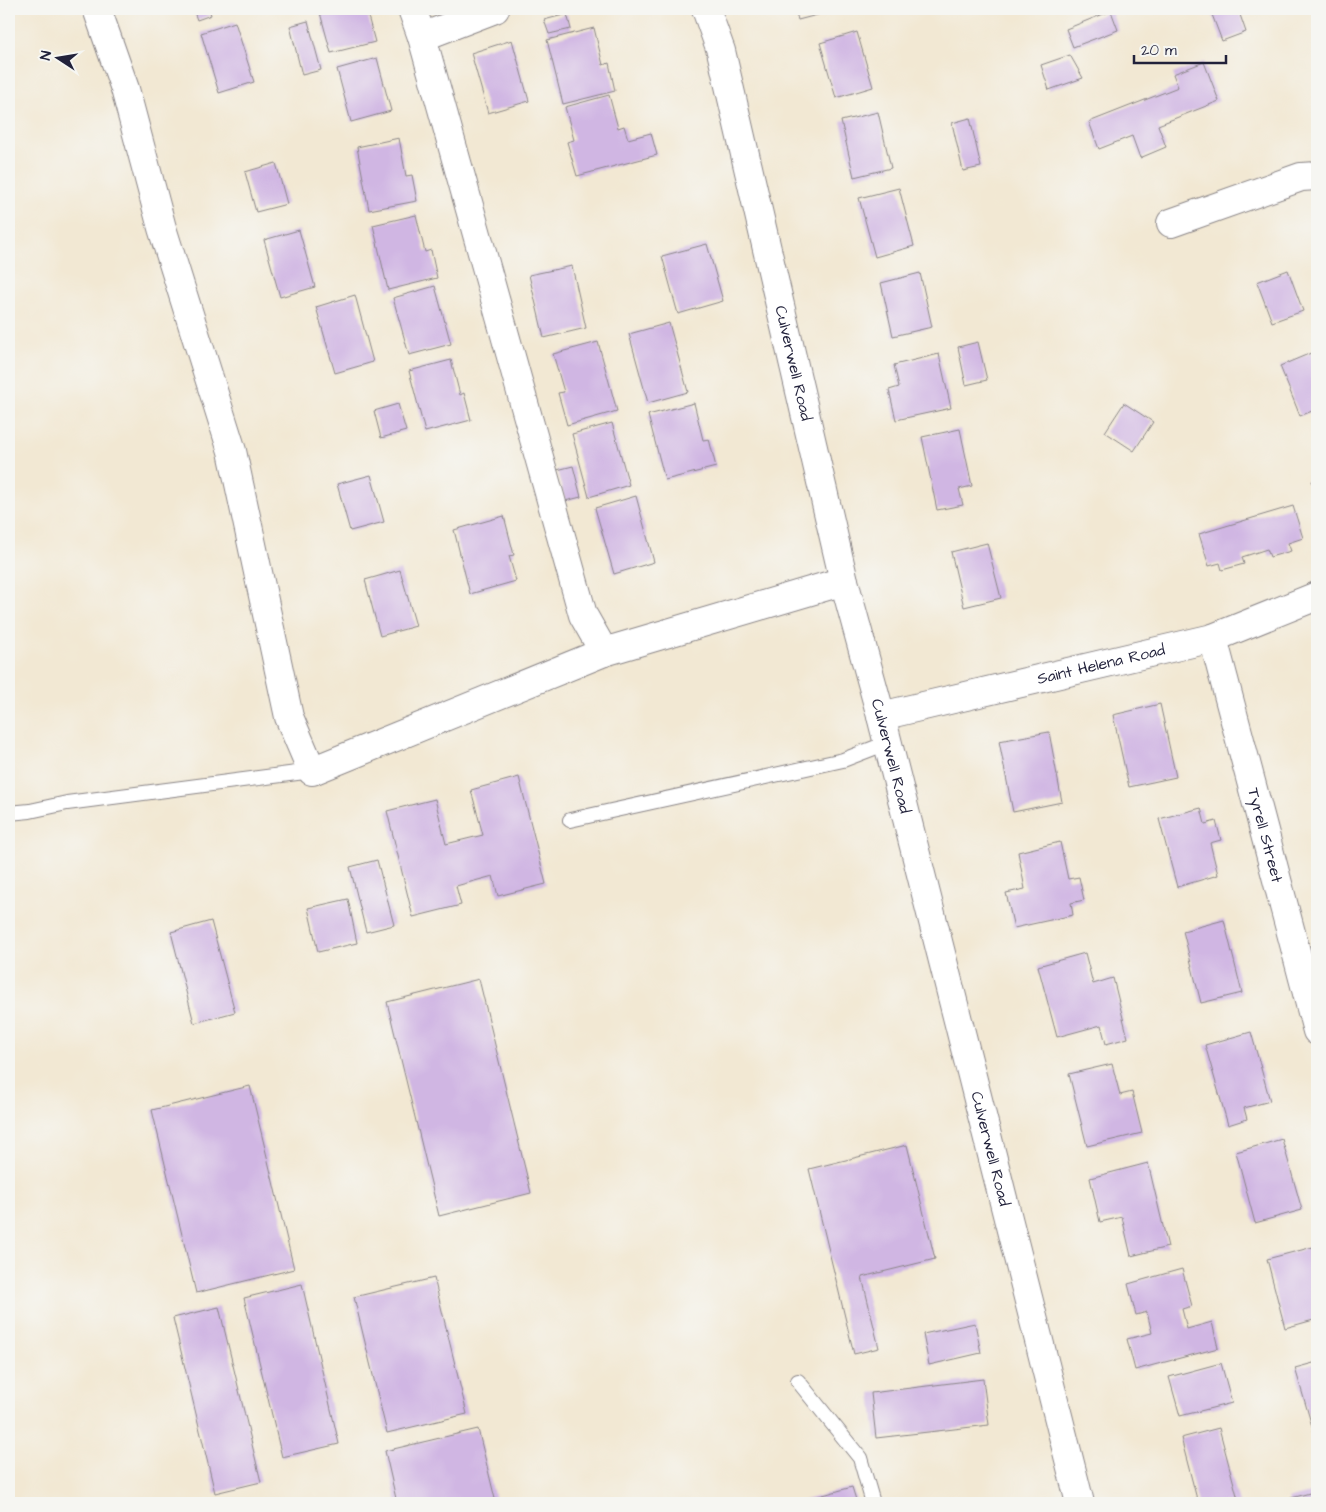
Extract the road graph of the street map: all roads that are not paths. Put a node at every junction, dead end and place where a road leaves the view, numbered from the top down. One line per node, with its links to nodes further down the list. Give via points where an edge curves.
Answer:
1 (97, 9): 14 (street, via 125,89 162,228 232,451 289,717)
2 (412, 9): 5 (street)
3 (495, 9): 5 (street)
4 (706, 9): 8 (street, Culverwell Road, via 721,51)
5 (422, 37): 11 (street, via 583,615)
6 (1317, 176): 7 (street, via 1301,177)
7 (1171, 223)
8 (844, 581): 11 (street); 12 (street, Culverwell Road)
9 (1317, 596): 10 (street, Saint Helena Road)
10 (1213, 638): 12 (street, Saint Helena Road); 17 (street, Tyrell Street)
11 (604, 652): 14 (street)
12 (881, 716): 13 (street, Culverwell Road)
13 (888, 743): 16 (lane, via 843,760); 20 (street, Culverwell Road)
14 (312, 772): 15 (lane)
15 (9, 813)
16 (570, 820)
17 (1317, 1031)
18 (798, 1381): 19 (lane, via 860,1458)
19 (872, 1503)
20 (1080, 1503)

